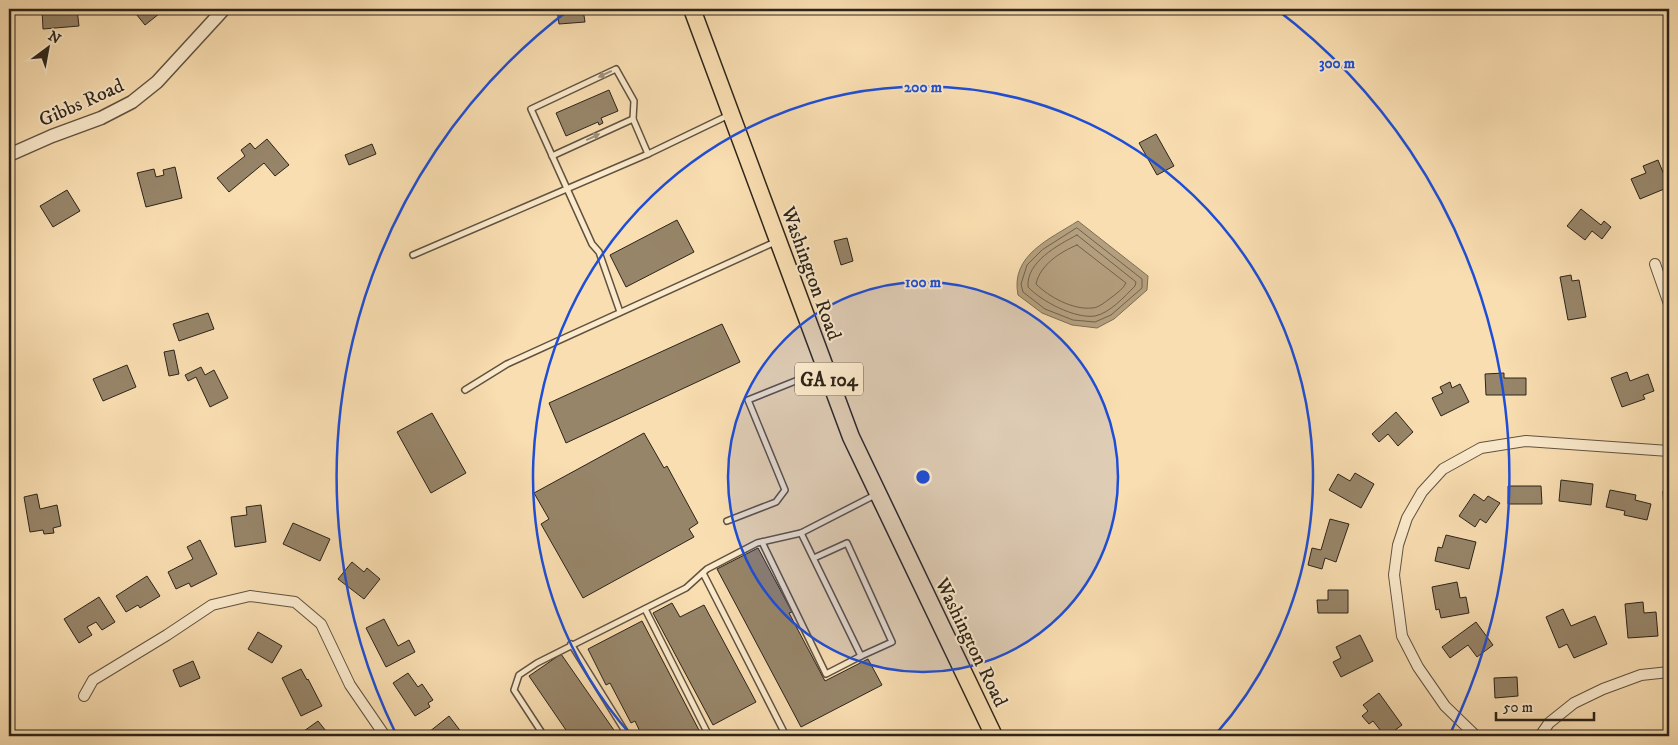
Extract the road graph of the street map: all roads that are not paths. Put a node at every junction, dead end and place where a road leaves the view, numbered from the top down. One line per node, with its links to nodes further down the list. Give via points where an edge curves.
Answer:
1 (692, 9): 3 (main road, Washington Road / GA 104)
2 (221, 10): 6 (street, Gibbs Road, via 158,82 132,102)
3 (732, 114): 5 (lane); 9 (main road, Washington Road / GA 104)
4 (633, 118): 5 (lane); 7 (lane, one-way to 4); 7 (lane, one-way to 7, via 634,101 616,69 531,109)
5 (648, 154): 8 (lane)
6 (9, 155)
7 (552, 156): 8 (lane)
8 (568, 189): 10 (lane); 13 (lane, via 592,244 599,252)
9 (778, 241): 13 (lane); 14 (main road, Washington Road / GA 104)
10 (413, 256)
11 (1654, 264): 12 (street)
12 (1669, 304)
13 (620, 312): 15 (lane, via 507,364)
14 (825, 369): 17 (main road, Washington Road / GA 104); 18 (lane, via 748,400 784,490 776,502)
15 (465, 390)
16 (1669, 450): 34 (street, via 1526,441 1481,448 1443,469 1422,492 1406,518 1398,544 1394,575 1402,636 1418,667 1445,706)
17 (877, 494): 19 (lane); 33 (main road, Washington Road / GA 104)
18 (727, 521)
19 (801, 534): 20 (lane); 21 (lane)
20 (762, 542): 22 (lane); 25 (lane, via 826,674)
21 (814, 558): 25 (lane); 25 (lane, via 847,543 892,642)
22 (703, 573): 23 (lane, via 686,588); 28 (lane)
23 (645, 608): 24 (lane); 32 (lane)
24 (571, 644): 30 (lane, via 519,675 514,690); 31 (lane)
25 (861, 656)
26 (1669, 672): 35 (street, via 1641,675 1574,703 1549,723)
27 (84, 696): 29 (street, via 93,680 212,605 250,596 296,602 321,624 350,684)
28 (784, 732)
29 (385, 736)
30 (544, 736)
31 (628, 736)
32 (709, 736)
33 (994, 736)
34 (1476, 736)
35 (1540, 736)

